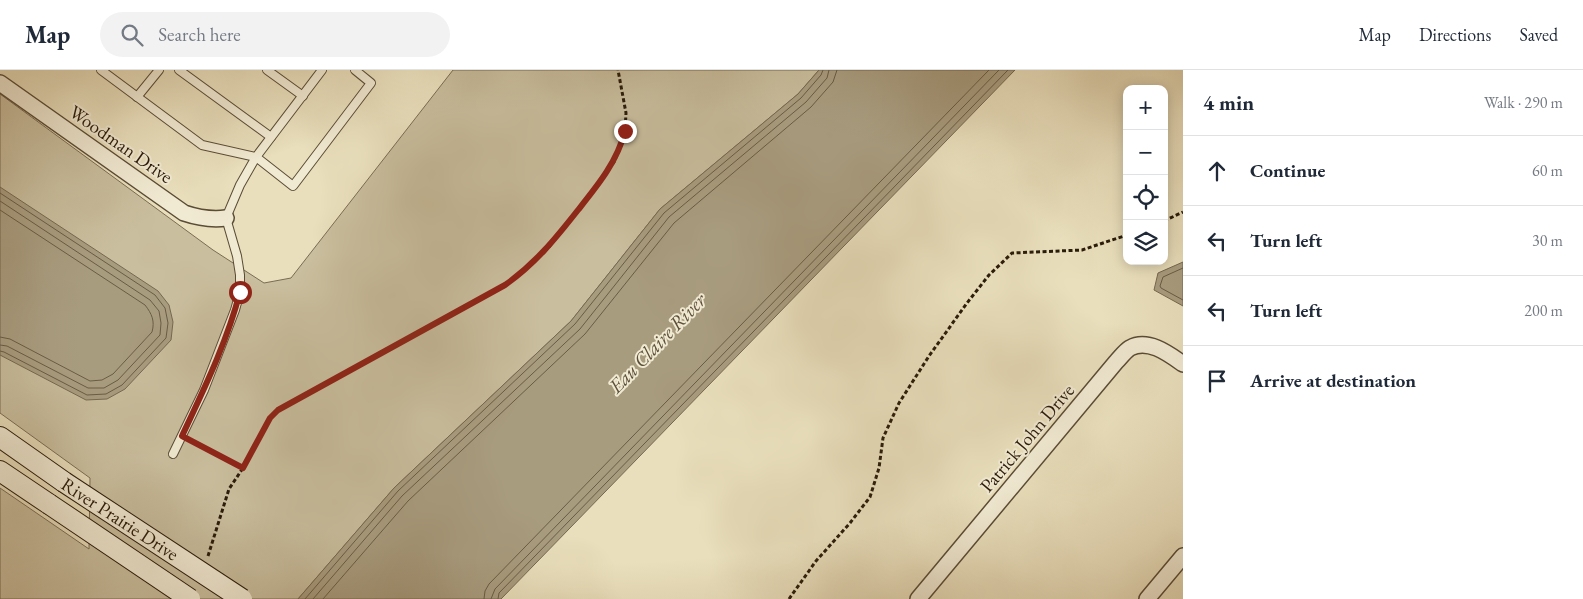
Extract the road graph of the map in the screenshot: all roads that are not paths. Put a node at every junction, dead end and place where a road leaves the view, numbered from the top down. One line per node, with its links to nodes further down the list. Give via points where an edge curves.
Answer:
1 (101, 70): 9 (lane)
2 (159, 70): 9 (lane)
3 (179, 70): 10 (lane)
4 (267, 70): 8 (lane)
5 (322, 70): 8 (lane)
6 (355, 70): 11 (lane, via 371,83 293,186)
7 (0, 83): 12 (street, Woodman Drive, via 184,213 211,220)
8 (303, 96): 10 (lane)
9 (137, 97): 11 (lane, via 202,145)
10 (271, 137): 11 (lane)
11 (256, 157): 12 (lane)
12 (226, 218): 15 (lane, via 237,256 240,292 220,352)
13 (1183, 364): 20 (street, Patrick John Drive, via 1162,350 1141,345 1130,348)
14 (0, 437): 19 (main road, River Prairie Drive, bridge)
15 (172, 454)
16 (0, 471): 18 (main road, River Prairie Drive, bridge)
17 (1183, 556): 21 (street)
18 (190, 599)
19 (242, 599)
20 (918, 599)
21 (1147, 599)

